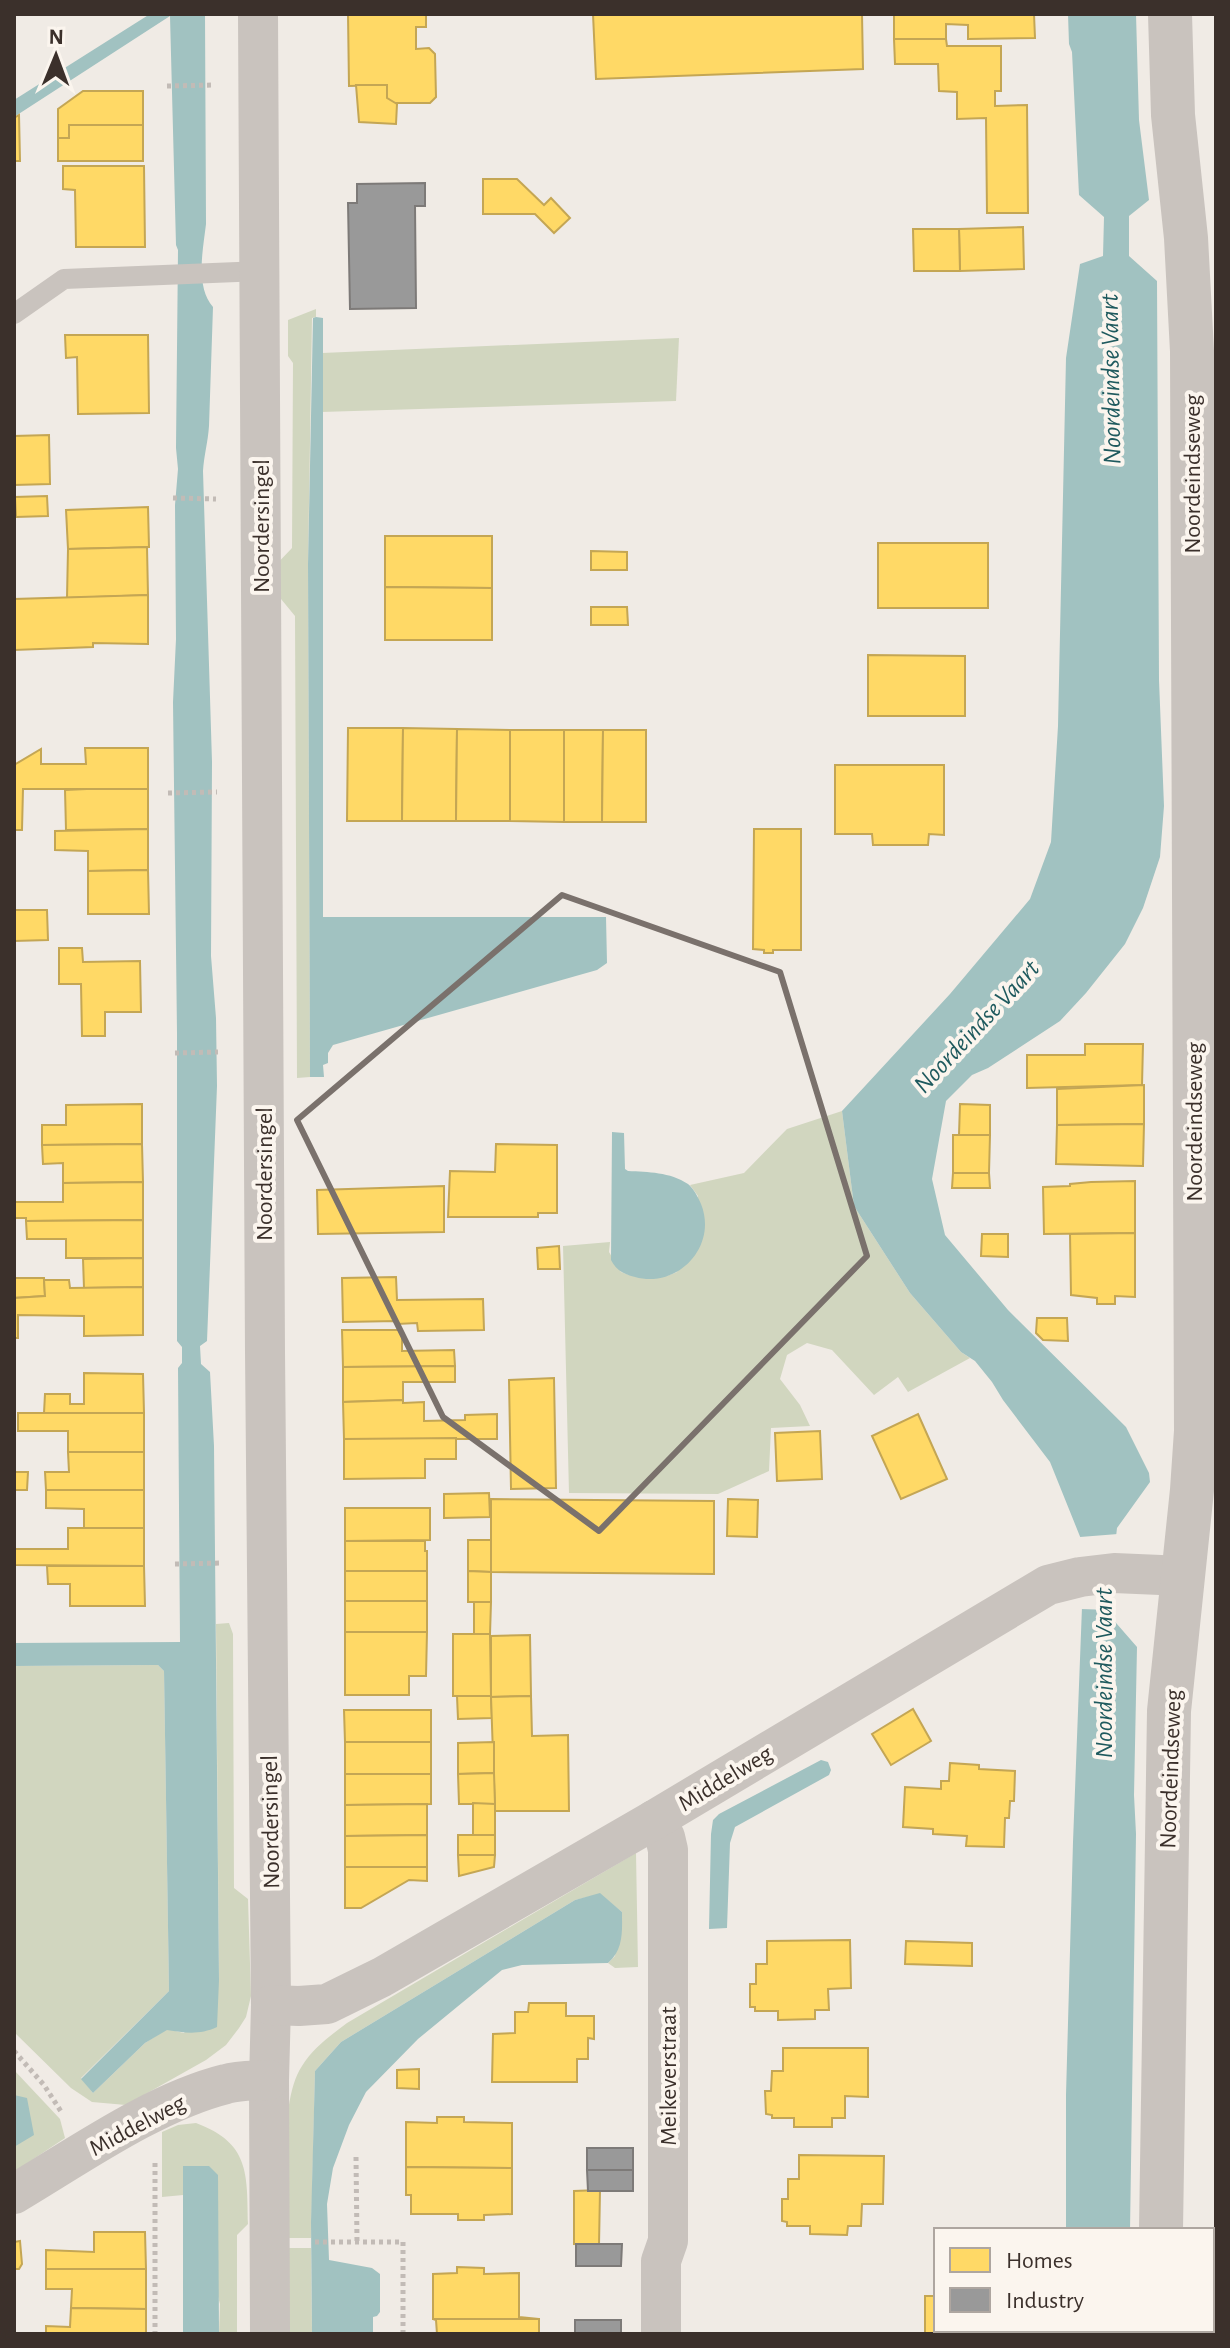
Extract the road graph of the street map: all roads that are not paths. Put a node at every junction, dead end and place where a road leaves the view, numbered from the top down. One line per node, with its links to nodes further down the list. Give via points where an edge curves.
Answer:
1 (258, 14): 3 (street, Noordersingel)
2 (1170, 14): 5 (street, Noordeindseweg, via 1192,351)
3 (260, 271): 4 (lane, via 64,279); 10 (street, Noordersingel)
4 (14, 314)
5 (1204, 698): 6 (street, Noordeindseweg)
6 (1205, 1187): 7 (street, Noordeindseweg)
7 (1206, 1339): 8 (street, Noordeindseweg)
8 (1184, 1576): 9 (street, Middelweg, via 1097,1575 1048,1585); 13 (street, Noordeindseweg, via 1169,1711)
9 (654, 1820): 10 (street, Middelweg, via 352,1993 327,2004); 15 (street, Meikeverstraat, via 668,1850 668,2241 661,2261)
10 (271, 2005): 11 (street, Noordersingel)
11 (269, 2080): 12 (street, Middelweg, via 228,2083 188,2096); 14 (street, Noordersingel)
12 (14, 2194)
13 (1161, 2228)
14 (270, 2334)
15 (661, 2334)

